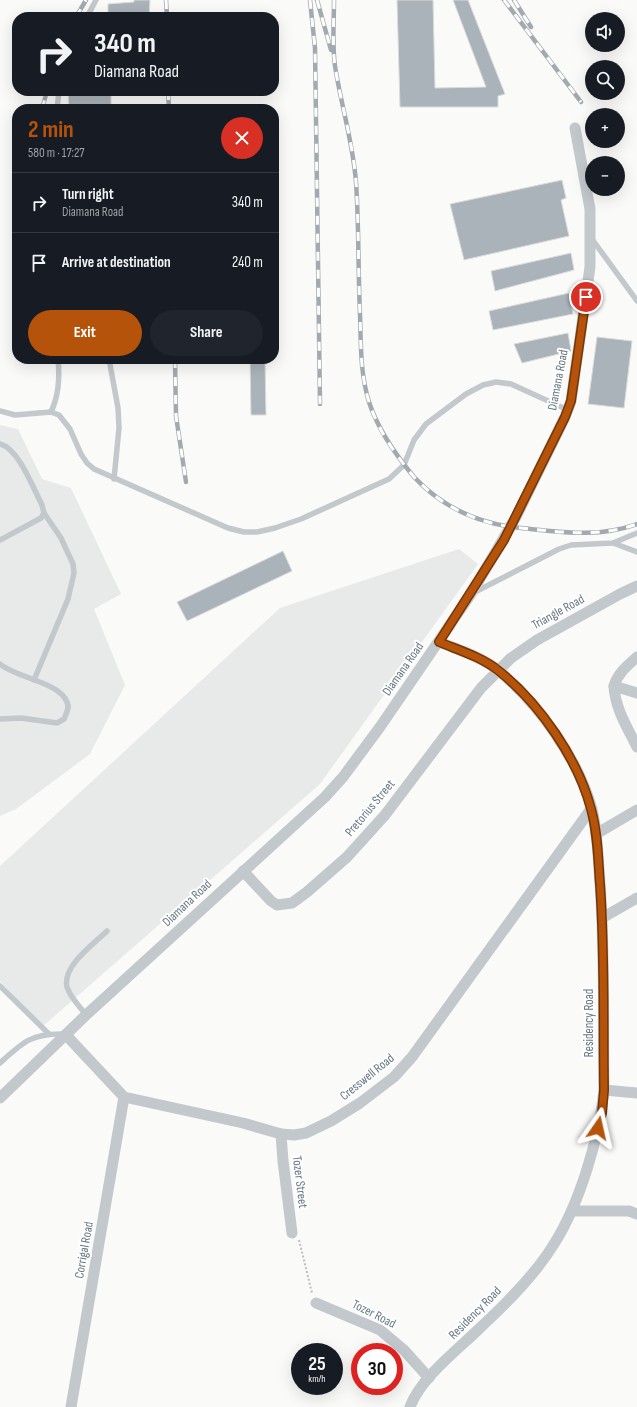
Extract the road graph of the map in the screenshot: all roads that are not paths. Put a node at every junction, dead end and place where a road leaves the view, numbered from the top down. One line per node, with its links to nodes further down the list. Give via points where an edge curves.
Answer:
1 (96, 0): 2 (lane)
2 (90, 12)
3 (575, 128): 4 (street, Diamana Road, via 590,209)
4 (590, 237): 5 (lane); 8 (street, Diamana Road, via 590,267)
5 (637, 301)
6 (58, 364): 10 (lane, via 59,388)
7 (110, 364): 12 (lane, via 119,428)
8 (568, 410): 12 (lane, via 511,384 483,384 426,424 414,440 404,465 389,479 301,519 257,532 228,528); 19 (street, Diamana Road, via 516,517)
9 (0, 411): 10 (lane, via 15,415)
10 (51, 412): 12 (lane, via 65,421 87,463)
11 (0, 444): 13 (lane, via 10,448 16,456)
12 (114, 479)
13 (44, 513): 15 (lane, via 41,518); 24 (lane, via 64,544 74,572 68,599)
14 (637, 533): 16 (lane)
15 (0, 540)
16 (613, 543): 17 (lane); 19 (lane, via 559,549)
17 (637, 552)
18 (637, 586): 23 (street, Triangle Road, via 537,640 510,658)
19 (471, 594): 20 (street, Diamana Road)
20 (439, 642): 23 (street, Residency Road, via 482,660); 32 (street, Diamana Road, via 343,777 325,797)
21 (637, 657): 25 (street, via 621,672)
22 (0, 664): 24 (lane, via 11,672)
23 (498, 670): 29 (street, Residency Road, via 522,693 562,745 574,764); 32 (street, Pretorius Street, via 462,712 385,815 347,857 307,892 292,903 277,905)
24 (34, 680): 27 (lane, via 61,693 68,702 64,720 57,723 22,718)
25 (614, 686): 26 (street); 28 (street, via 618,708)
26 (637, 693)
27 (0, 719)
28 (637, 747)
29 (591, 809): 31 (street, Residency Road); 45 (street, Cresswell Road, via 412,1057 394,1077 331,1121 306,1133)
30 (637, 810): 31 (street)
31 (596, 834): 34 (street, Residency Road)
32 (243, 871): 37 (street, Diamana Road)
33 (637, 898): 34 (street)
34 (602, 918): 41 (street, Residency Road)
35 (107, 931): 37 (lane, via 71,966 67,975 67,988)
36 (0, 986): 38 (lane)
37 (86, 1015): 39 (street, Diamana Road)
38 (49, 1034): 39 (lane); 40 (lane, via 20,1044)
39 (66, 1034): 43 (street); 44 (street, Diamana Road)
40 (0, 1063)
41 (604, 1090): 42 (street); 46 (street, Residency Road, via 595,1143)
42 (637, 1093)
43 (124, 1097): 45 (street, Cresswell Road); 51 (street, Corrigal Road)
44 (0, 1098)
45 (281, 1134): 48 (street, Tozer Street)
46 (572, 1211): 47 (street); 50 (street, Residency Road, via 554,1245 529,1278)
47 (633, 1212)
48 (292, 1233)
49 (316, 1303): 50 (street, Tozer Road, via 380,1330 404,1350)
50 (429, 1378): 52 (street, Residency Road)
51 (71, 1407)
52 (410, 1407)

